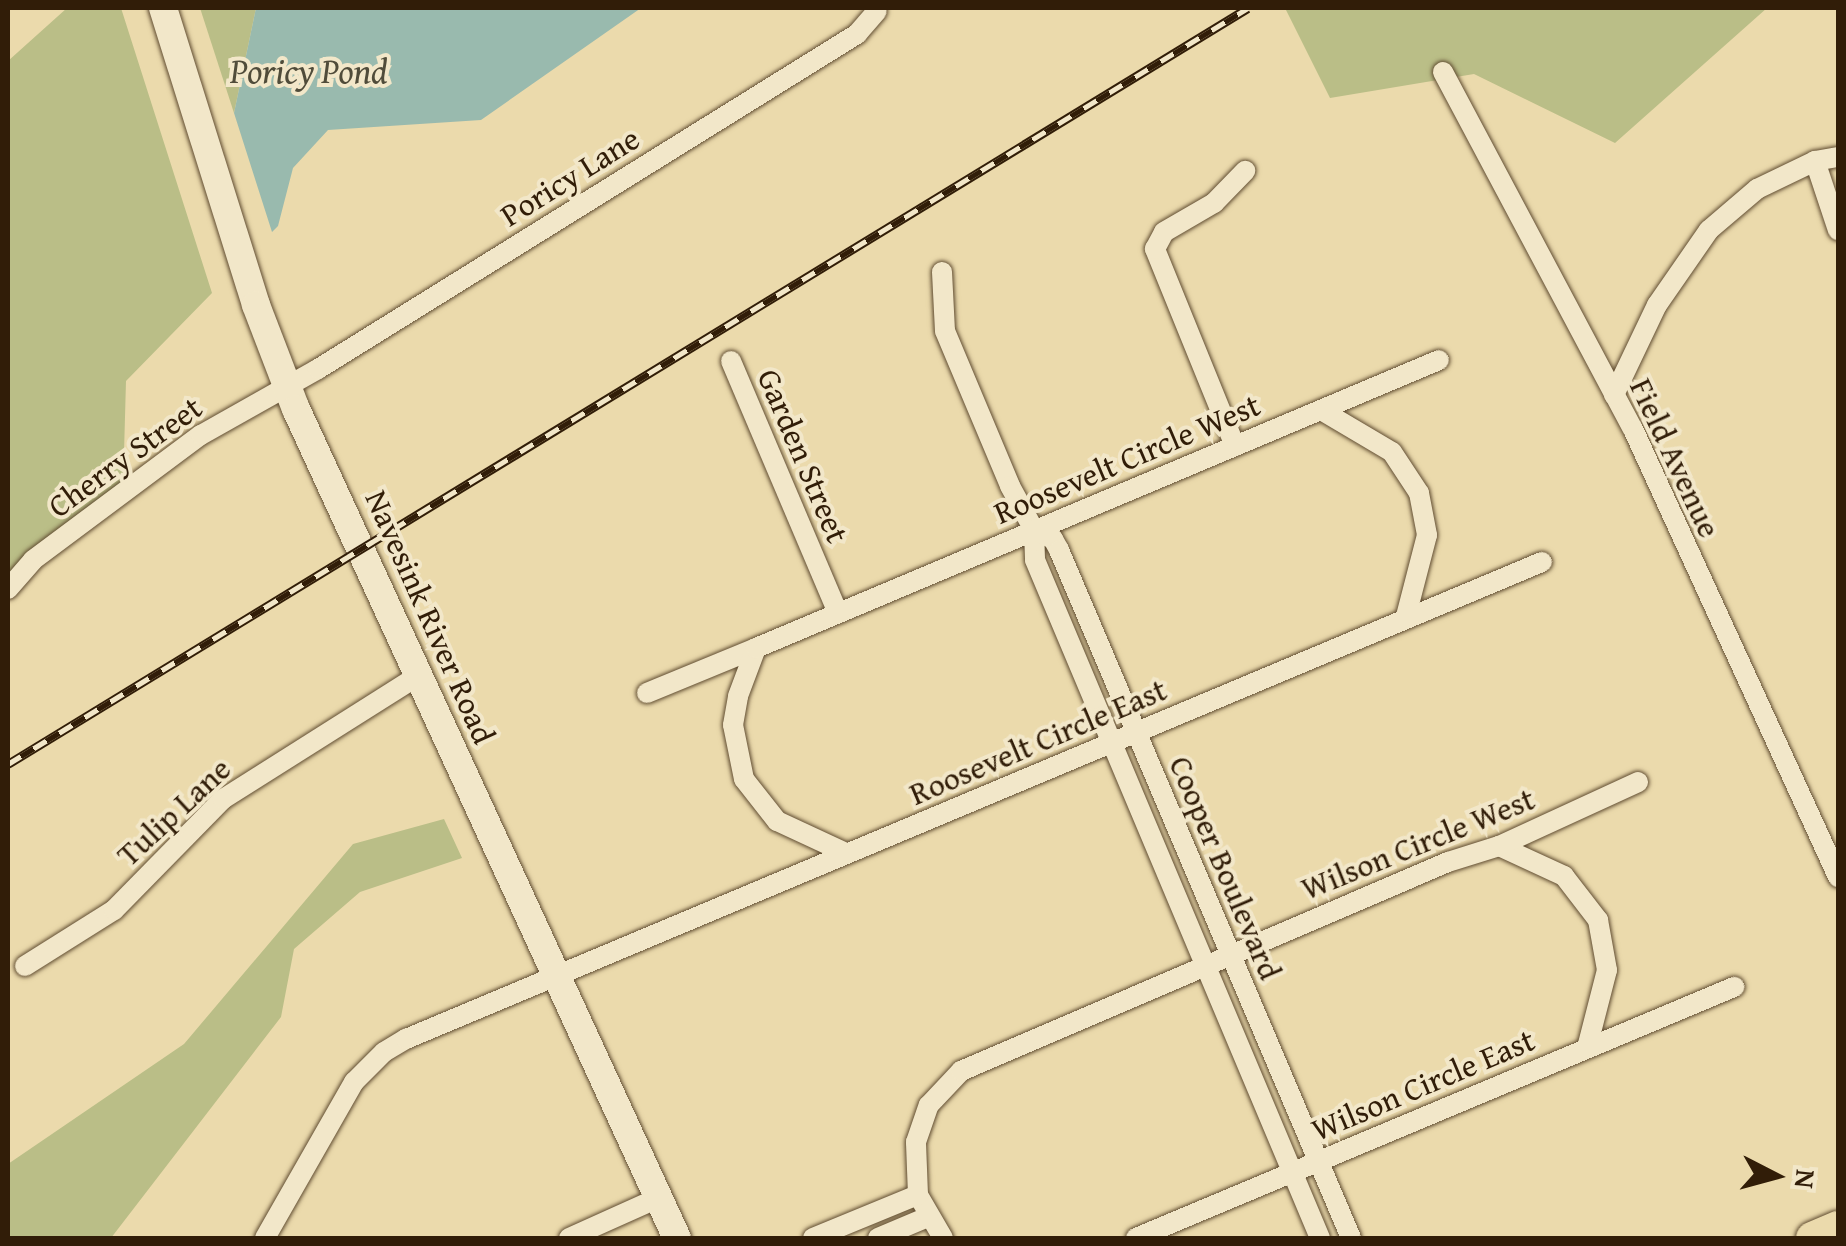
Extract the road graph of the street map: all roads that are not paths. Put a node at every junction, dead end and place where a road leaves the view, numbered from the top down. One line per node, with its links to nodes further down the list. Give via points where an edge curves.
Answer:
1 (162, 8): 11 (main road, Navesink River Road)
2 (877, 11): 11 (street, Poricy Lane, via 857,34)
3 (1443, 72): 12 (street, Field Avenue)
4 (1838, 157): 5 (street)
5 (1815, 161): 7 (street); 12 (street, via 1757,188 1710,230 1657,305)
6 (1244, 171): 14 (street, via 1214,203 1164,232 1155,249)
7 (1838, 230)
8 (942, 272): 15 (street, Cooper Boulevard, via 945,330)
9 (731, 360): 18 (street, Garden Street)
10 (1439, 360): 13 (street, Roosevelt Circle West)
11 (287, 386): 17 (street, Cherry Street, via 201,435 33,560); 21 (main road, Navesink River Road)
12 (1614, 395): 28 (street, Field Avenue)
13 (1321, 410): 14 (street, Roosevelt Circle West); 19 (street, via 1392,452 1419,493 1427,535)
14 (1235, 446): 15 (street, Roosevelt Circle West)
15 (1034, 530): 18 (street, Roosevelt Circle West); 23 (street, Cooper Boulevard, via 1056,544); 24 (street, Cooper Boulevard, via 1035,560)
16 (1542, 562): 19 (street, Roosevelt Circle East)
17 (8, 590)
18 (838, 613): 20 (street, Roosevelt Circle West)
19 (1406, 616): 23 (street, Roosevelt Circle East)
20 (756, 648): 22 (street); 27 (street, via 733,724 744,780 777,821)
21 (419, 675): 31 (street, Tulip Lane, via 223,799 114,910); 32 (main road, Navesink River Road)
22 (647, 692)
23 (1136, 733): 24 (street, Roosevelt Circle East); 29 (street, Cooper Boulevard)
24 (1112, 743): 27 (street, Roosevelt Circle East); 30 (street, Cooper Boulevard)
25 (1638, 782): 26 (street, Wilson Circle West)
26 (1498, 846): 29 (street, Wilson Circle West); 34 (street, via 1564,876 1598,920 1608,970)
27 (846, 853): 32 (street, Roosevelt Circle East)
28 (1838, 877)
29 (1229, 955): 30 (street, Wilson Circle West); 35 (street, Cooper Boulevard)
30 (1205, 964): 36 (street, Cooper Boulevard); 37 (street, Wilson Circle West, via 961,1071 929,1106 916,1142)
31 (24, 966)
32 (556, 976): 38 (main road, Navesink River Road); 41 (street, Roosevelt Circle East, via 406,1039 366,1069 334,1110)
33 (1734, 987): 34 (street, Wilson Circle East)
34 (1587, 1048): 35 (street, Wilson Circle East)
35 (1316, 1163): 36 (street, Wilson Circle East); 49 (street, Cooper Boulevard)
36 (1293, 1172): 47 (street, Wilson Circle East); 48 (street, Cooper Boulevard)
37 (918, 1194): 39 (street); 44 (street)
38 (658, 1198): 42 (street); 43 (main road, Navesink River Road)
39 (928, 1217): 45 (street); 46 (street)
40 (1838, 1227): 50 (highway)
41 (265, 1238)
42 (569, 1238)
43 (677, 1238)
44 (813, 1238)
45 (878, 1238)
46 (944, 1238)
47 (1136, 1238)
48 (1320, 1238)
49 (1350, 1238)
50 (1812, 1238)

